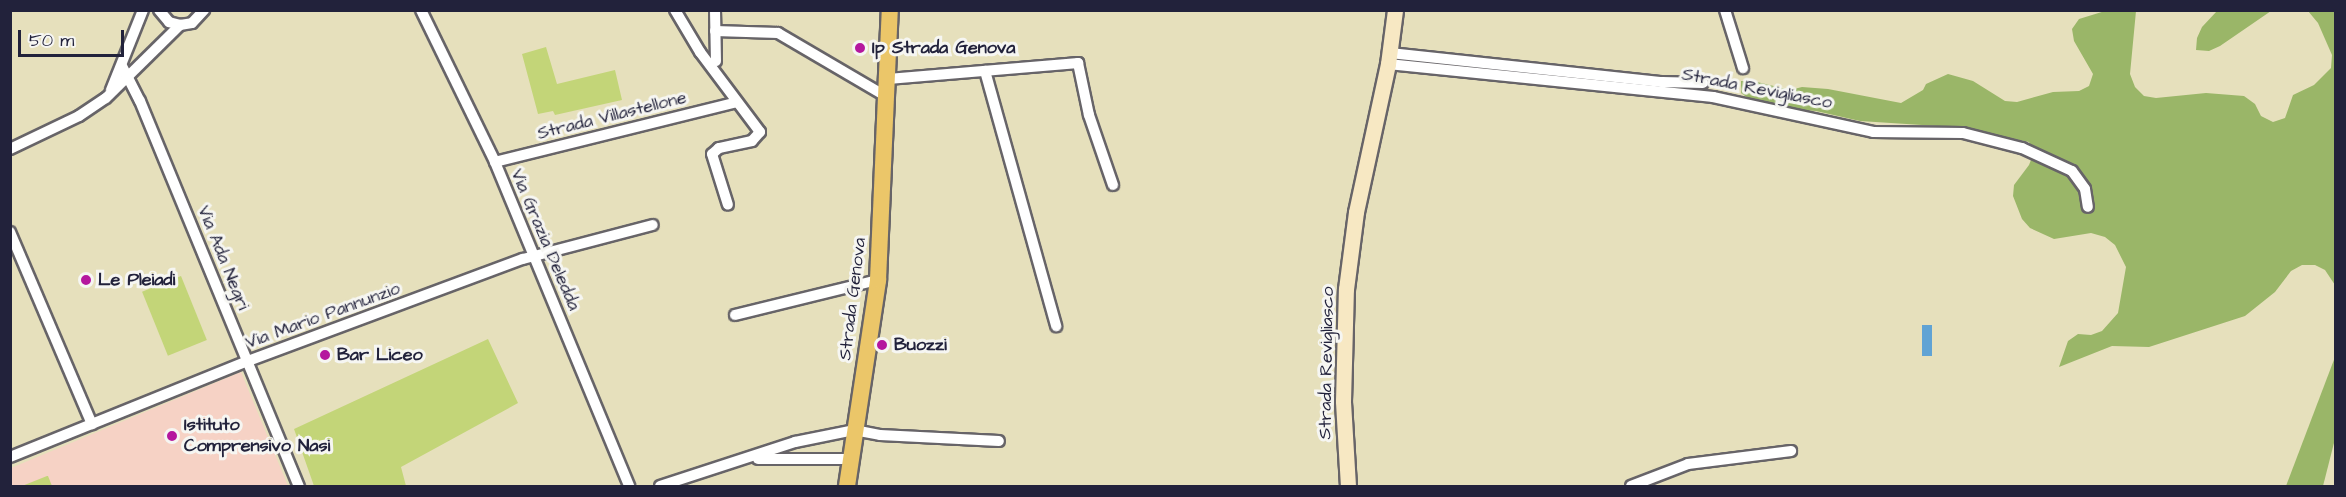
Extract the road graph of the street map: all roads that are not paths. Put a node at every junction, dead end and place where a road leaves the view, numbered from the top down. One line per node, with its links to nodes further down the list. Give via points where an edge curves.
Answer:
1 (143, 10): 16 (street)
2 (159, 10): 10 (street, via 169,22)
3 (204, 10): 10 (street, via 192,23)
4 (421, 10): 22 (street, Via Grazia Deledda)
5 (675, 10): 20 (street)
6 (715, 10): 11 (street)
7 (890, 10): 17 (main road, Strada Genova)
8 (1395, 10): 12 (street, Strada Revigliasco)
9 (1725, 10): 14 (street)
10 (180, 25): 16 (street)
11 (715, 30): 13 (street); 19 (street, via 778,33)
12 (1389, 58): 18 (street, Strada Revigliasco); 25 (street, Strada Revigliasco, via 1713,97 1873,132 1963,133 2022,148 2072,171 2085,189); 45 (street, Strada Revigliasco, via 1356,212 1346,289 1342,401)
13 (716, 62)
14 (1743, 68)
15 (985, 70): 17 (street); 23 (street, via 1078,63 1089,115); 31 (street)
16 (125, 71): 21 (street, via 106,98 79,116); 32 (street, Via Ada Negri)
17 (888, 79): 19 (main road, Strada Genova)
18 (1703, 83)
19 (887, 97): 29 (main road, Strada Genova)
20 (737, 102): 22 (street, Strada Villastellone); 24 (street, via 760,132 752,141 719,148 712,154)
21 (10, 149)
22 (495, 162): 28 (street, Via Grazia Deledda)
23 (1113, 185)
24 (728, 205)
25 (2088, 207)
26 (653, 225): 28 (street, Via Mario Pannunzio)
27 (10, 232): 33 (street)
28 (535, 255): 32 (street, Via Mario Pannunzio); 42 (street, Via Grazia Deledda)
29 (878, 280): 30 (street); 34 (main road, Strada Genova)
30 (735, 315)
31 (1056, 326)
32 (248, 361): 33 (street, Via Mario Pannunzio); 41 (street, Via Ada Negri)
33 (92, 424): 37 (street, Via Mario Pannunzio)
34 (854, 430): 35 (street, via 880,435); 38 (street, via 795,442); 39 (main road, Strada Genova)
35 (999, 441)
36 (1791, 452): 46 (street, via 1688,464)
37 (10, 457)
38 (749, 459): 39 (street); 40 (street)
39 (851, 459): 44 (main road, Strada Genova)
40 (675, 484): 43 (street)
41 (299, 486)
42 (629, 486)
43 (660, 486)
44 (846, 486)
45 (1348, 486)
46 (1631, 486)

